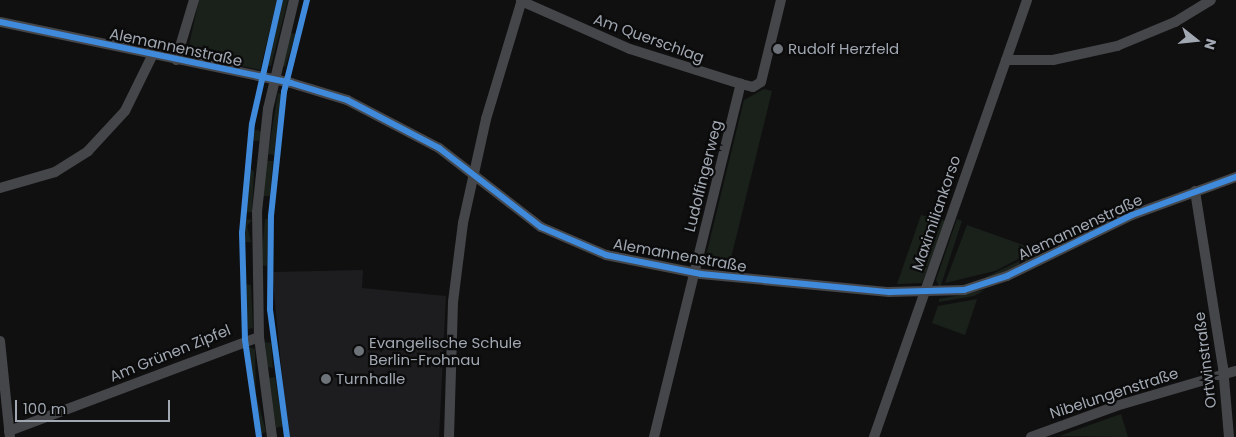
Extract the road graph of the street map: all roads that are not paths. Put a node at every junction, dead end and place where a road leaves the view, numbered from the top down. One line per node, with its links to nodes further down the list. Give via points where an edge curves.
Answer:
1 (194, 0): 9 (street)
2 (294, 0): 11 (street)
3 (781, 0): 12 (street, via 762,82 754,87)
4 (1027, 0): 10 (street, Maximiliankorso)
5 (1211, 0): 10 (street, via 1175,22 1117,46 1053,60)
6 (522, 1): 12 (street, Am Querschlag, via 630,49); 13 (street)
7 (0, 22): 8 (street, Alemannenstraße)
8 (153, 54): 9 (street, Alemannenstraße); 15 (street, via 125,111 88,151 55,172)
9 (176, 60): 11 (street, Alemannenstraße)
10 (1006, 60): 18 (street, Maximiliankorso)
11 (273, 79): 13 (street, Alemannenstraße, via 326,93 378,114); 19 (street, via 257,212)
12 (742, 84): 17 (street, Ludolfingerweg)
13 (473, 174): 17 (street, Alemannenstraße, via 523,215 585,247); 25 (street, via 453,302)
14 (1236, 177): 16 (street, Alemannenstraße)
15 (0, 188)
16 (1195, 191): 18 (street, Alemannenstraße, via 1132,215 994,282); 22 (street, Ortwinstraße)
17 (694, 273): 18 (street, Alemannenstraße); 26 (street, Ludolfingerweg)
18 (924, 293): 27 (street, Maximiliankorso)
19 (259, 337): 23 (street, Am Grünen Zipfel); 24 (street)
20 (0, 341): 23 (street)
21 (1236, 371): 22 (street, Nibelungenstraße)
22 (1224, 374): 28 (street, Nibelungenstraße); 29 (street, Ortwinstraße)
23 (10, 434)
24 (272, 437)
25 (449, 437)
26 (654, 437)
27 (874, 437)
28 (1031, 437)
29 (1229, 437)

